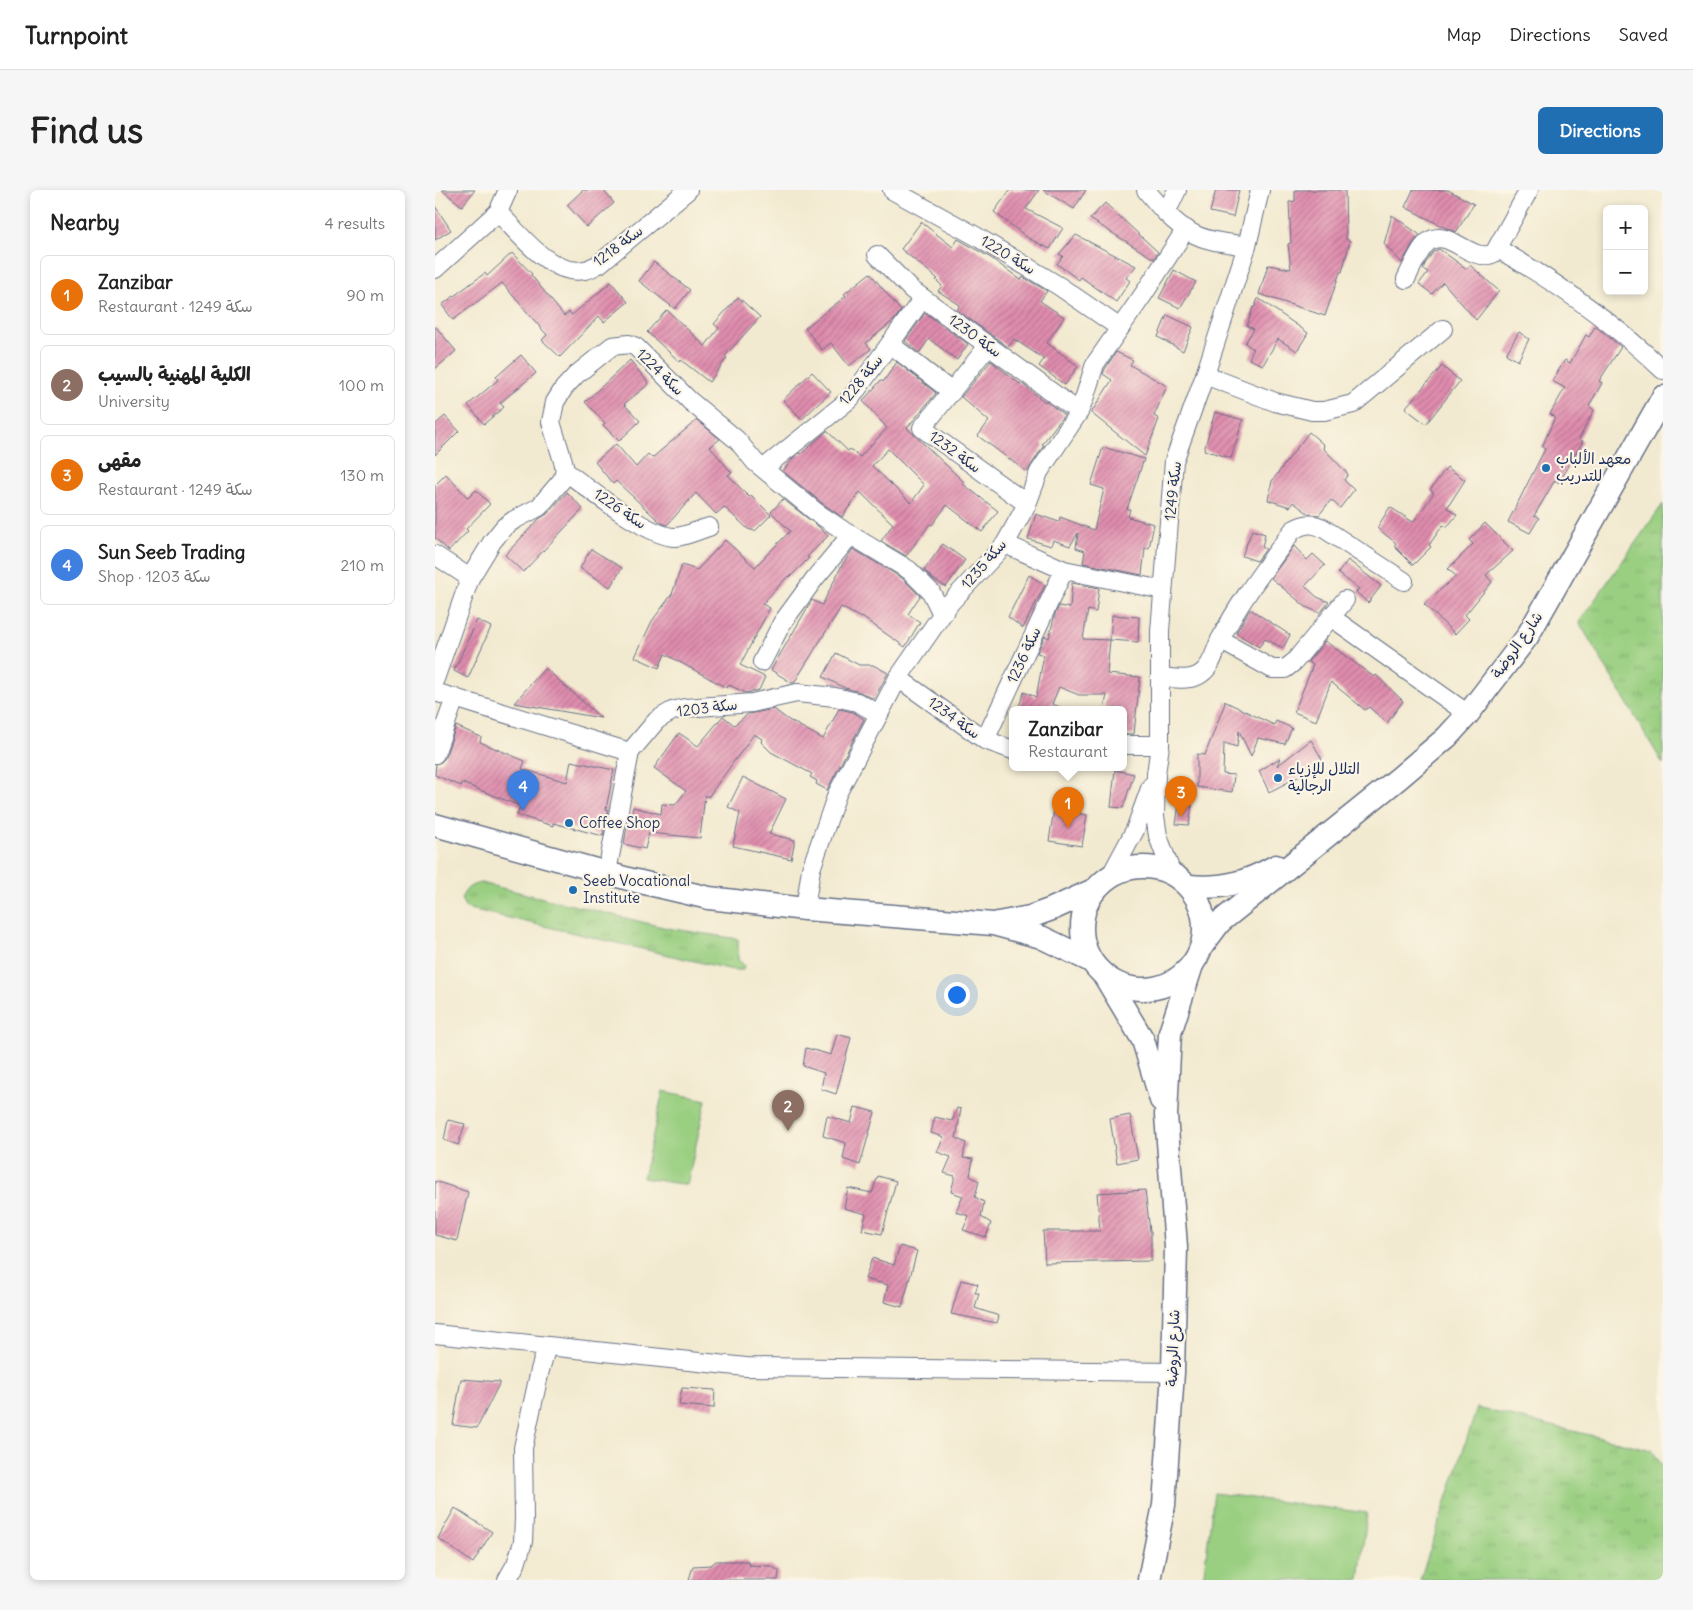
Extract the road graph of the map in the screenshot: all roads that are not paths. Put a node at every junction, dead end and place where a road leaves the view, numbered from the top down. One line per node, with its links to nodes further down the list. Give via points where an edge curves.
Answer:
1 (508, 190): 8 (street)
2 (688, 190): 8 (street, سكة 1218, via 599,264 584,270 557,267 545,259)
3 (892, 190): 17 (street, سكة 1220, via 1059,286)
4 (1146, 190): 9 (street)
5 (1177, 190): 9 (street)
6 (1260, 190): 11 (street, سكة 1249)
7 (1529, 190): 12 (street)
8 (498, 212): 14 (street)
9 (1165, 213): 10 (street)
10 (1186, 229): 11 (street, via 1192,234); 17 (street, سكة 1235)
11 (1247, 246): 22 (street, سكة 1249)
12 (1498, 249): 15 (street, via 1489,256 1483,256 1434,238 1426,243); 21 (street, via 1572,295)
13 (877, 255): 16 (street, سكة 1230)
14 (435, 269)
15 (1406, 279)
16 (923, 298): 19 (street, سكة 1228); 20 (street, سكة 1230)
17 (1120, 328): 25 (street, سكة 1235, via 1095,364)
18 (1443, 330): 22 (street, via 1353,404 1324,411 1275,402)
19 (890, 344): 23 (street); 26 (street, سكة 1228, via 850,399)
20 (989, 346): 23 (street, سكة 1232); 25 (street, سكة 1230)
21 (1663, 370)
22 (1205, 375): 36 (street, سكة 1249, via 1175,461)
23 (952, 392): 28 (street, سكة 1232, via 922,428)
24 (1663, 397): 48 (main road, شارع الروضة, via 1527,637)
25 (1079, 412): 28 (street, سكة 1235, via 1039,472)
26 (764, 468): 27 (street, سكة 1224, via 737,440 689,401 636,347 621,344 603,352 576,375 555,402 551,422); 30 (street, سكة 1224, via 816,512)
27 (565, 471): 29 (street, سكة 1226, via 641,525 660,534 676,537); 34 (street, via 562,480 539,507 504,527)
28 (1027, 504): 31 (street, سكة 1235)
29 (709, 527)
30 (851, 535): 38 (street, سكة 1224, via 909,570 931,592); 41 (street, via 782,623)
31 (1005, 544): 33 (street); 38 (street, سكة 1235)
32 (435, 555): 34 (street)
33 (1064, 570): 36 (street); 49 (street, سكة 1236)
34 (470, 578): 44 (street)
35 (1404, 581): 40 (street, via 1323,528 1303,524 1293,530 1245,596)
36 (1163, 590): 42 (street, سكة 1249)
37 (1345, 600): 39 (street)
38 (943, 614): 43 (street, سكة 1235)
39 (1331, 617): 40 (street, via 1295,662 1285,669 1272,669); 48 (street)
40 (1220, 640): 42 (street, via 1201,675)
41 (762, 662)
42 (1161, 677): 51 (street, سكة 1249)
43 (899, 678): 47 (street, سكة 1235); 49 (street, سكة 1234)
44 (435, 679)
45 (435, 692): 46 (street)
46 (455, 698): 53 (street); 54 (street)
47 (879, 714): 53 (street, سكة 1203, via 857,702 835,696 797,693 752,703 685,708 672,710 657,720); 61 (street, سكة 1235, via 837,794 811,869)
48 (1468, 714): 57 (main road, شارع الروضة, via 1420,760)
49 (985, 740): 52 (street, سكة 1234)
50 (1127, 745): 51 (street)
51 (1160, 745): 55 (street, سكة 1249)
52 (1009, 749)
53 (630, 752): 58 (street)
54 (435, 754)
55 (1156, 774): 59 (street, سكة 1249, via 1158,836); 60 (street, سكة 1249, via 1135,830)
56 (435, 825): 58 (main road)
57 (1314, 845): 59 (main road, شارع الروضة, via 1264,873 1229,886 1208,888); 63 (main road, شارع الروضة, via 1220,922)
58 (607, 872): 61 (main road, via 709,898)
59 (1180, 880): 60 (main road, via 1152,867 1131,867); 63 (main road, via 1200,904 1204,925)
60 (1104, 882): 62 (main road, via 1052,909); 64 (main road, via 1086,905 1082,924 1084,943)
61 (805, 909): 62 (main road)
62 (993, 924): 64 (main road, via 1041,936)
63 (1197, 956): 64 (main road, via 1177,979 1158,988 1120,985); 65 (main road, شارع الروضة, via 1170,1033)
64 (1097, 968): 65 (main road, شارع الروضة, via 1143,1040)
65 (1166, 1115): 68 (main road, شارع الروضة, via 1176,1247)
66 (435, 1334): 67 (street)
67 (547, 1346): 68 (street, via 746,1367); 69 (street, via 523,1448 523,1542)
68 (1173, 1372): 70 (main road, شارع الروضة, via 1164,1505)
69 (507, 1580)
70 (1149, 1580)

